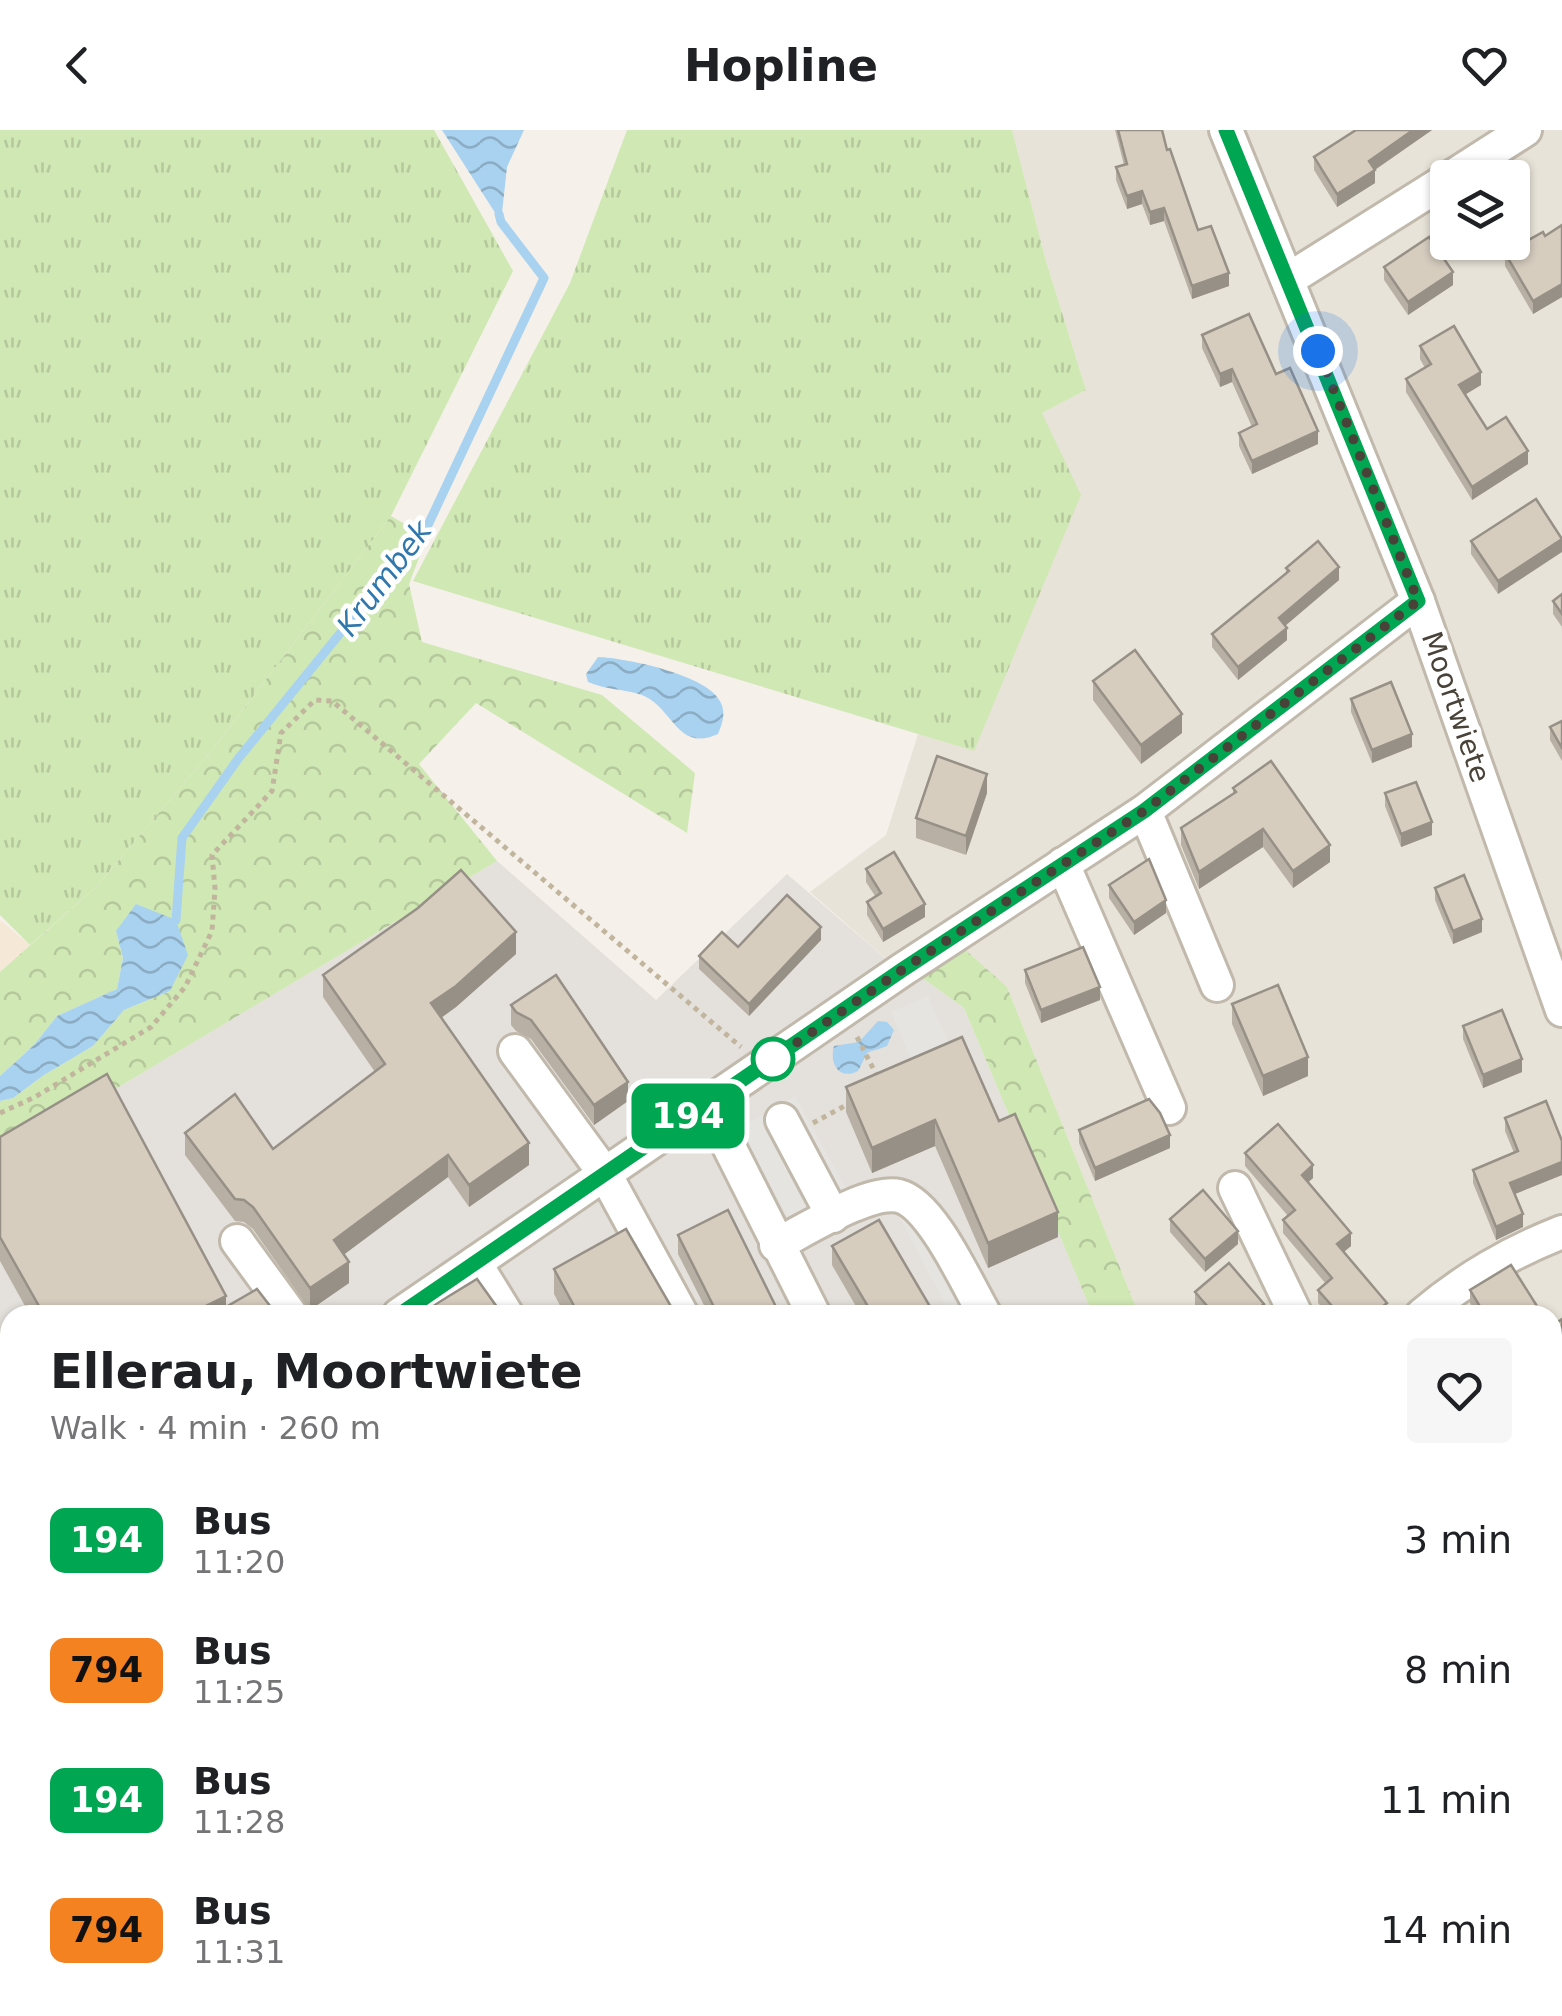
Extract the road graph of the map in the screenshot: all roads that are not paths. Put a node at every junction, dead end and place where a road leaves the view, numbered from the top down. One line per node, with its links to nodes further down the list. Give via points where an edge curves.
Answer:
1 (1226, 130): 5 (street, Moortwiete)
2 (1525, 130): 3 (street)
3 (1478, 160)
4 (1430, 190): 5 (street)
5 (1288, 279): 6 (street, Moortwiete)
6 (1418, 601): 7 (street); 10 (street, Moortwiete)
7 (1144, 811): 8 (street); 9 (street)
8 (1063, 864): 12 (street); 13 (street)
9 (1217, 986)
10 (1562, 1010)
11 (515, 1051): 15 (street)
12 (707, 1102): 15 (street); 20 (street)
13 (1168, 1108)
14 (796, 1122): 17 (street)
15 (605, 1174): 21 (street); 25 (street)
16 (1235, 1188): 28 (street)
17 (833, 1216): 20 (street); 27 (street, via 878,1197 918,1205)
18 (1562, 1232): 29 (street, via 1494,1263)
19 (238, 1240): 22 (street)
20 (776, 1245): 26 (street)
21 (474, 1263): 23 (street); 24 (street)
22 (285, 1305)
23 (413, 1305)
24 (501, 1305)
25 (677, 1305)
26 (809, 1305)
27 (979, 1305)
28 (1291, 1305)
29 (1434, 1305)

